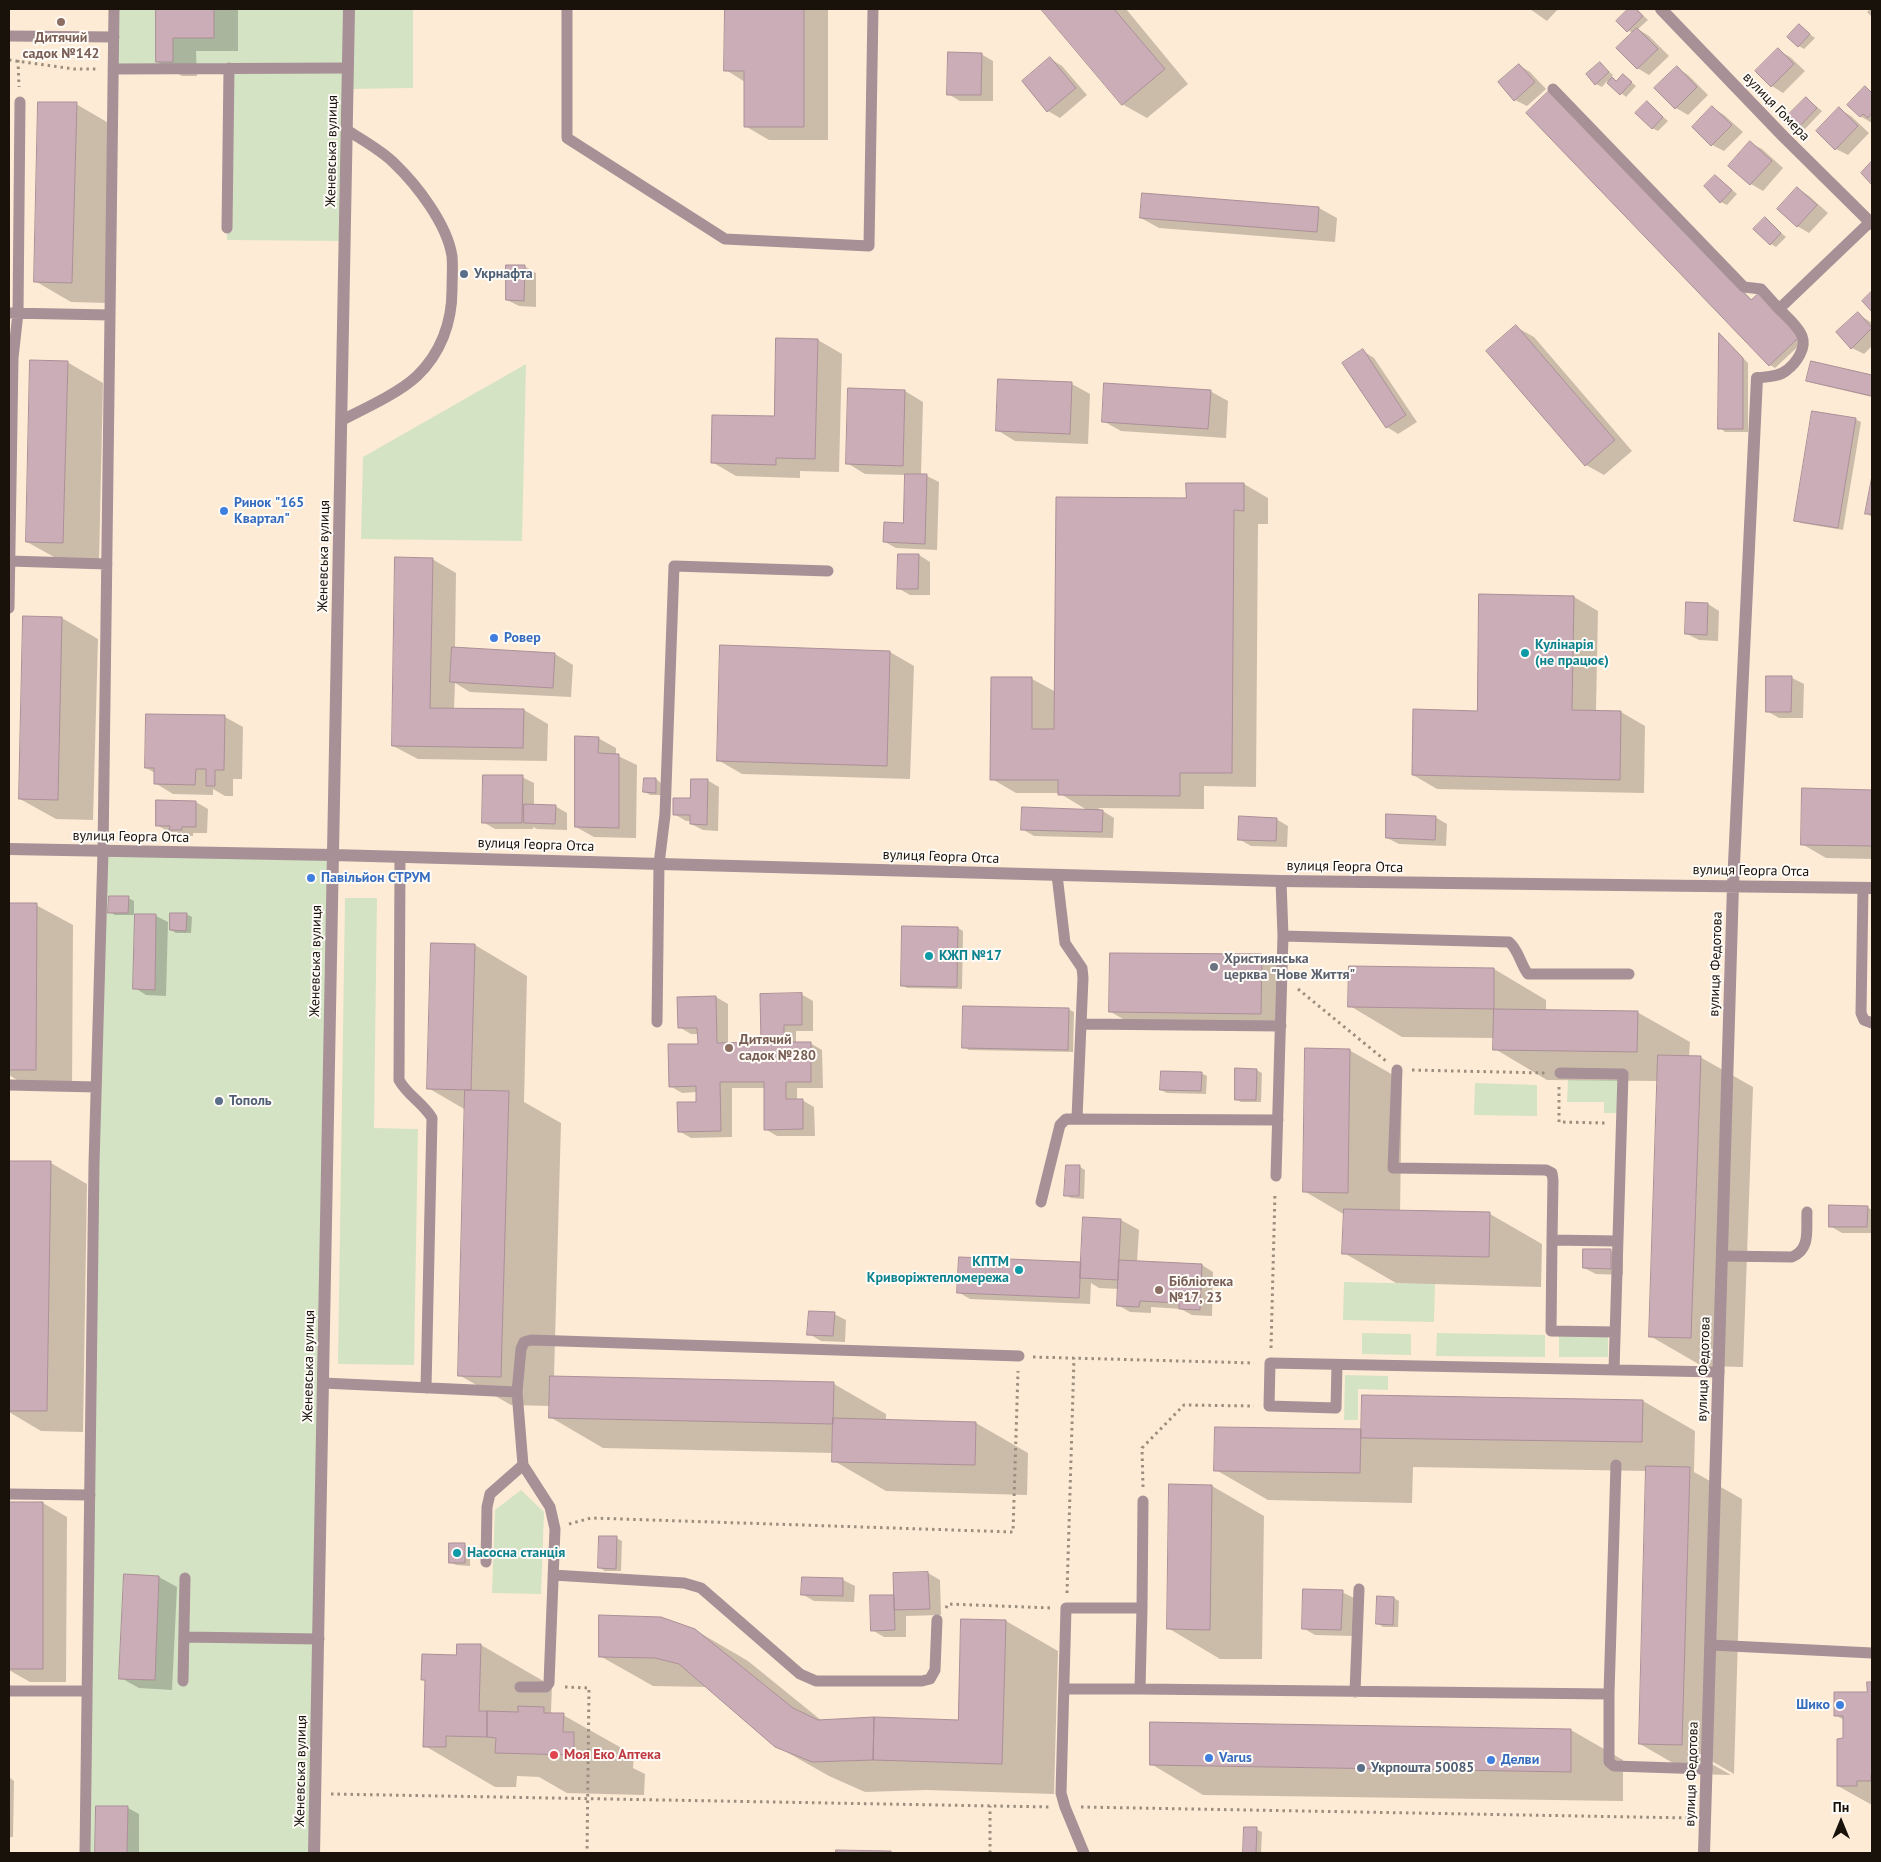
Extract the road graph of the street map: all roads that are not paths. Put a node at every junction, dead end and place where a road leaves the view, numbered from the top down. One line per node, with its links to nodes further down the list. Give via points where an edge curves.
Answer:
1 (114, 9): 7 (lane)
2 (349, 9): 9 (street, Женевська вулиця)
3 (567, 9): 4 (lane, via 567,138 725,239 869,246)
4 (873, 9)
5 (1661, 9): 14 (street, вулиця Гомера)
6 (9, 36): 7 (lane)
7 (114, 37): 10 (lane)
8 (228, 68): 9 (lane); 10 (lane); 15 (lane)
9 (348, 68): 13 (street, Женевська вулиця)
10 (113, 69): 18 (lane)
11 (1553, 89): 16 (lane, via 1744,287 1761,290)
12 (20, 102): 17 (lane)
13 (347, 130): 20 (street, Женевська вулиця); 20 (lane, via 393,162 421,194 444,229 452,255 452,310 432,359 416,377 377,403)
14 (1871, 223): 16 (lane)
15 (227, 228)
16 (1779, 309): 19 (lane, via 1797,328 1803,338 1803,348 1786,371)
17 (14, 313): 18 (lane); 21 (lane)
18 (110, 315): 22 (lane)
19 (1757, 378): 32 (street, вулиця Федотова)
20 (342, 420): 27 (street, Женевська вулиця)
21 (9, 561): 22 (lane); 24 (lane)
22 (107, 564): 26 (lane)
23 (828, 571): 29 (lane, via 674,566 665,815)
24 (9, 608)
25 (9, 849): 26 (street, вулиця Георга Отса)
26 (103, 851): 27 (street, вулиця Георга Отса); 43 (lane)
27 (333, 854): 28 (street, вулиця Георга Отса); 57 (street, Женевська вулиця)
28 (400, 857): 29 (street, вулиця Георга Отса); 58 (lane, via 399,1080 432,1118)
29 (659, 864): 30 (street, вулиця Георга Отса); 36 (lane)
30 (1058, 875): 31 (street, вулиця Георга Отса); 38 (lane, via 1065,943 1082,968 1084,978)
31 (1281, 881): 32 (street, вулиця Георга Отса); 34 (lane)
32 (1733, 886): 33 (street, вулиця Георга Отса); 51 (street, вулиця Федотова)
33 (1868, 888): 37 (lane, via 1861,1013 1864,1020)
34 (1283, 936): 35 (lane, via 1509,942 1528,974); 39 (lane)
35 (1629, 974)
36 (657, 1022)
37 (1872, 1023)
38 (1081, 1024): 39 (lane); 44 (lane)
39 (1281, 1026): 45 (lane)
40 (1396, 1070): 49 (lane, via 1394,1168 1546,1170 1552,1173 1553,1180)
41 (1560, 1073): 50 (lane, via 1623,1074)
42 (9, 1085): 43 (lane)
43 (96, 1087): 63 (lane)
44 (1077, 1118): 45 (lane); 47 (lane, via 1066,1119 1060,1125)
45 (1278, 1120): 46 (lane)
46 (1276, 1176)
47 (1041, 1202)
48 (1807, 1212): 51 (lane, via 1806,1245 1802,1253 1792,1257)
49 (1552, 1240): 50 (lane); 52 (lane, via 1551,1331)
50 (1617, 1241): 52 (lane)
51 (1722, 1256): 56 (street, вулиця Федотова)
52 (1615, 1332): 55 (lane)
53 (1019, 1356): 59 (lane, via 531,1340 524,1342 521,1348)
54 (1337, 1365): 54 (lane, via 1270,1363 1269,1406 1336,1408); 55 (lane)
55 (1614, 1370): 56 (lane)
56 (1720, 1372): 73 (street, вулиця Федотова)
57 (323, 1383): 58 (lane); 72 (street, Женевська вулиця)
58 (426, 1388): 59 (lane)
59 (517, 1392): 60 (lane)
60 (523, 1464): 65 (lane, via 490,1494); 66 (lane, via 550,1507 555,1528)
61 (1616, 1465): 82 (lane)
62 (9, 1494): 63 (lane)
63 (90, 1496): 80 (lane)
64 (1143, 1501): 69 (lane)
65 (486, 1562)
66 (553, 1575): 70 (lane, via 684,1583 700,1588 800,1674 816,1681 922,1682 930,1679 935,1670); 76 (lane, via 548,1686)
67 (185, 1578): 71 (lane)
68 (1359, 1589): 81 (lane)
69 (1142, 1608): 77 (lane, via 1066,1608); 78 (lane)
70 (937, 1620)
71 (184, 1637): 72 (lane); 75 (lane)
72 (318, 1639): 85 (street, Женевська вулиця)
73 (1710, 1645): 74 (lane); 83 (street, вулиця Федотова)
74 (1872, 1653)
75 (184, 1682)
76 (520, 1687)
77 (1064, 1688): 78 (lane); 86 (lane, via 1061,1793)
78 (1140, 1689): 81 (lane)
79 (9, 1691): 80 (lane)
80 (87, 1691): 84 (lane)
81 (1355, 1692): 82 (lane)
82 (1608, 1694): 83 (lane, via 1609,1755 1614,1766)
83 (1707, 1769): 87 (street, вулиця Федотова)
84 (85, 1853)
85 (314, 1853)
86 (1084, 1853)
87 (1704, 1853)

